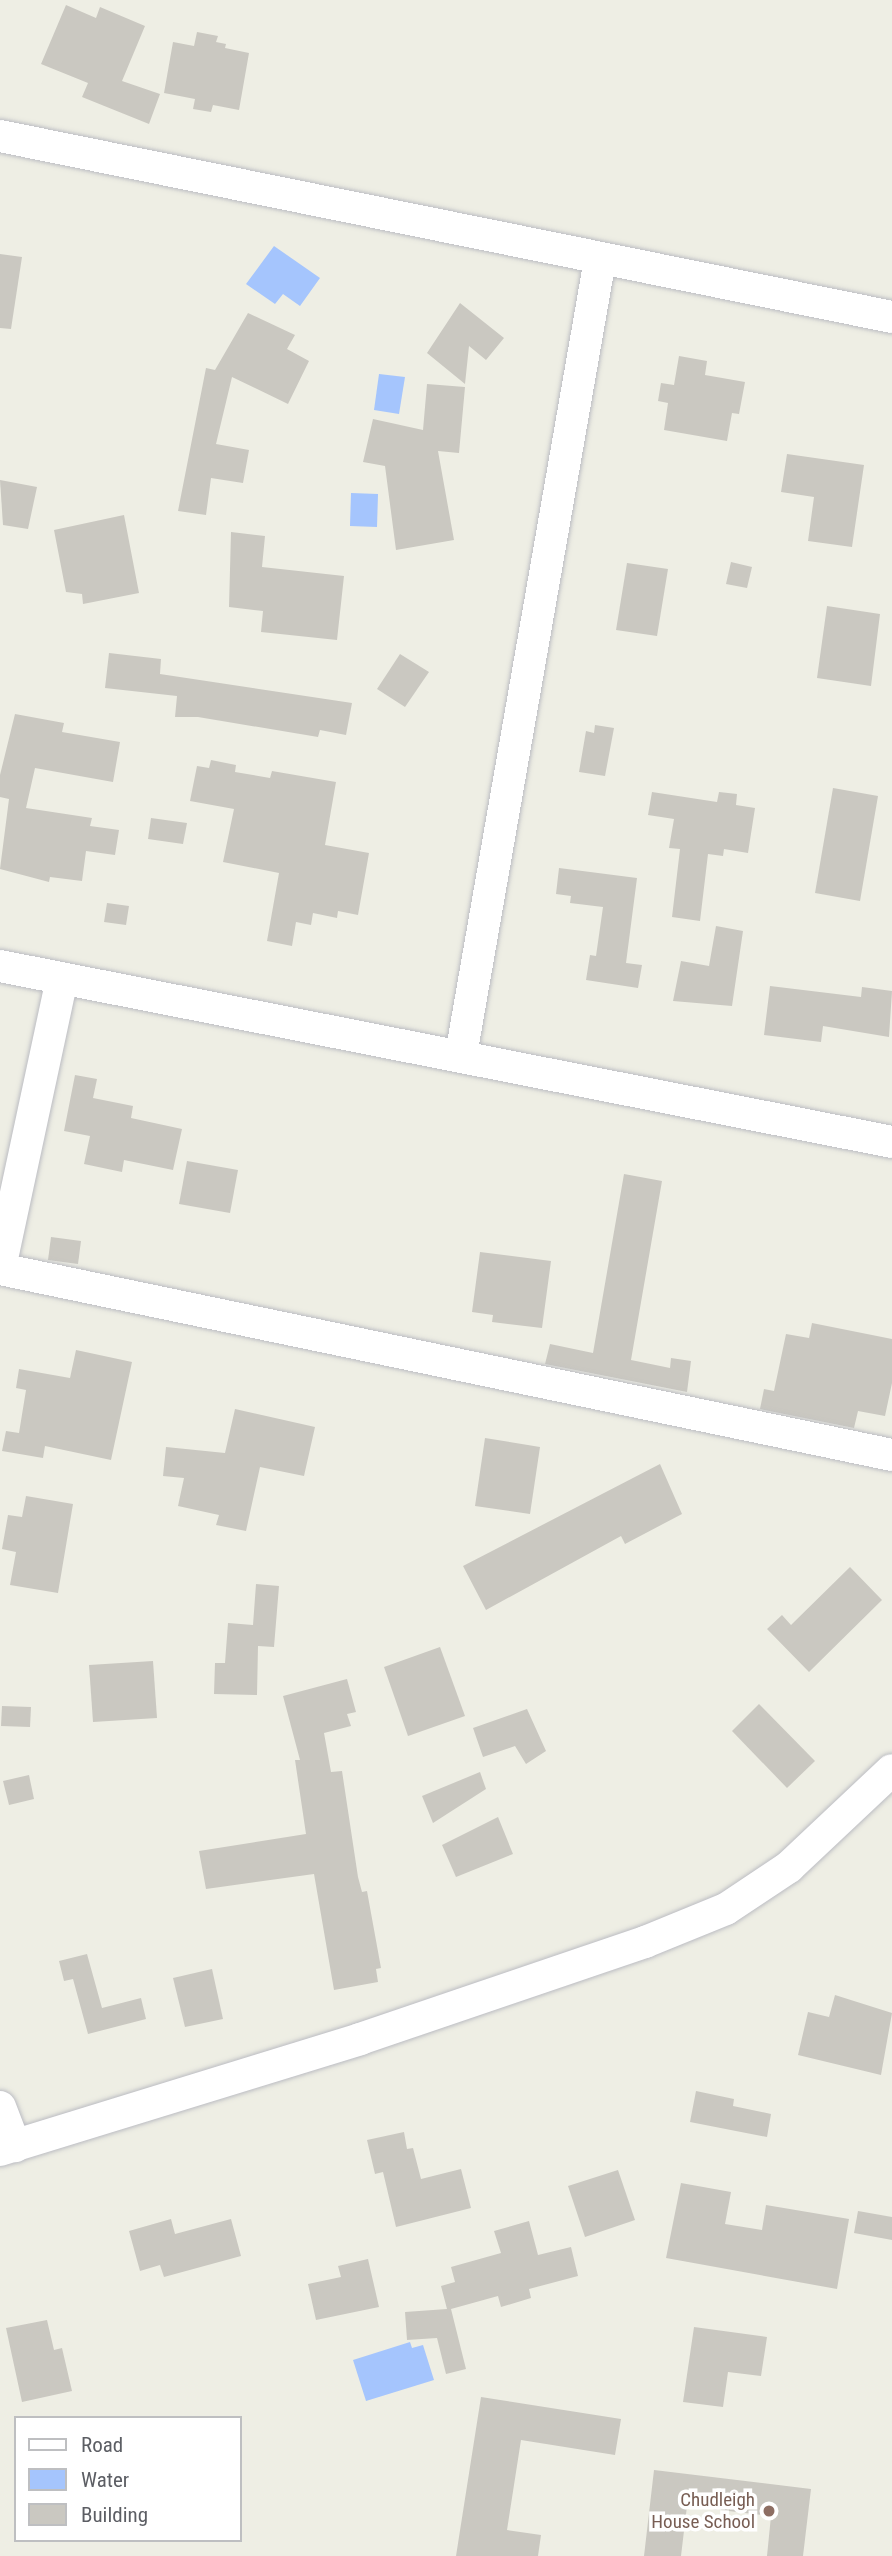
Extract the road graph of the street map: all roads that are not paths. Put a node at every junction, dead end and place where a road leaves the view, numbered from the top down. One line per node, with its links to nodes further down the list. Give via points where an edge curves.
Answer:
1 (0, 136): 2 (street)
2 (600, 258): 3 (street); 6 (street)
3 (892, 317)
4 (0, 966): 5 (street)
5 (62, 979): 6 (street); 8 (street)
6 (461, 1055): 7 (street)
7 (892, 1142)
8 (0, 1268): 9 (street)
9 (892, 1455)
10 (892, 1770): 12 (street, via 789,1867 726,1909 645,1942 360,2039)
11 (0, 2107): 12 (street)
12 (7, 2148)

